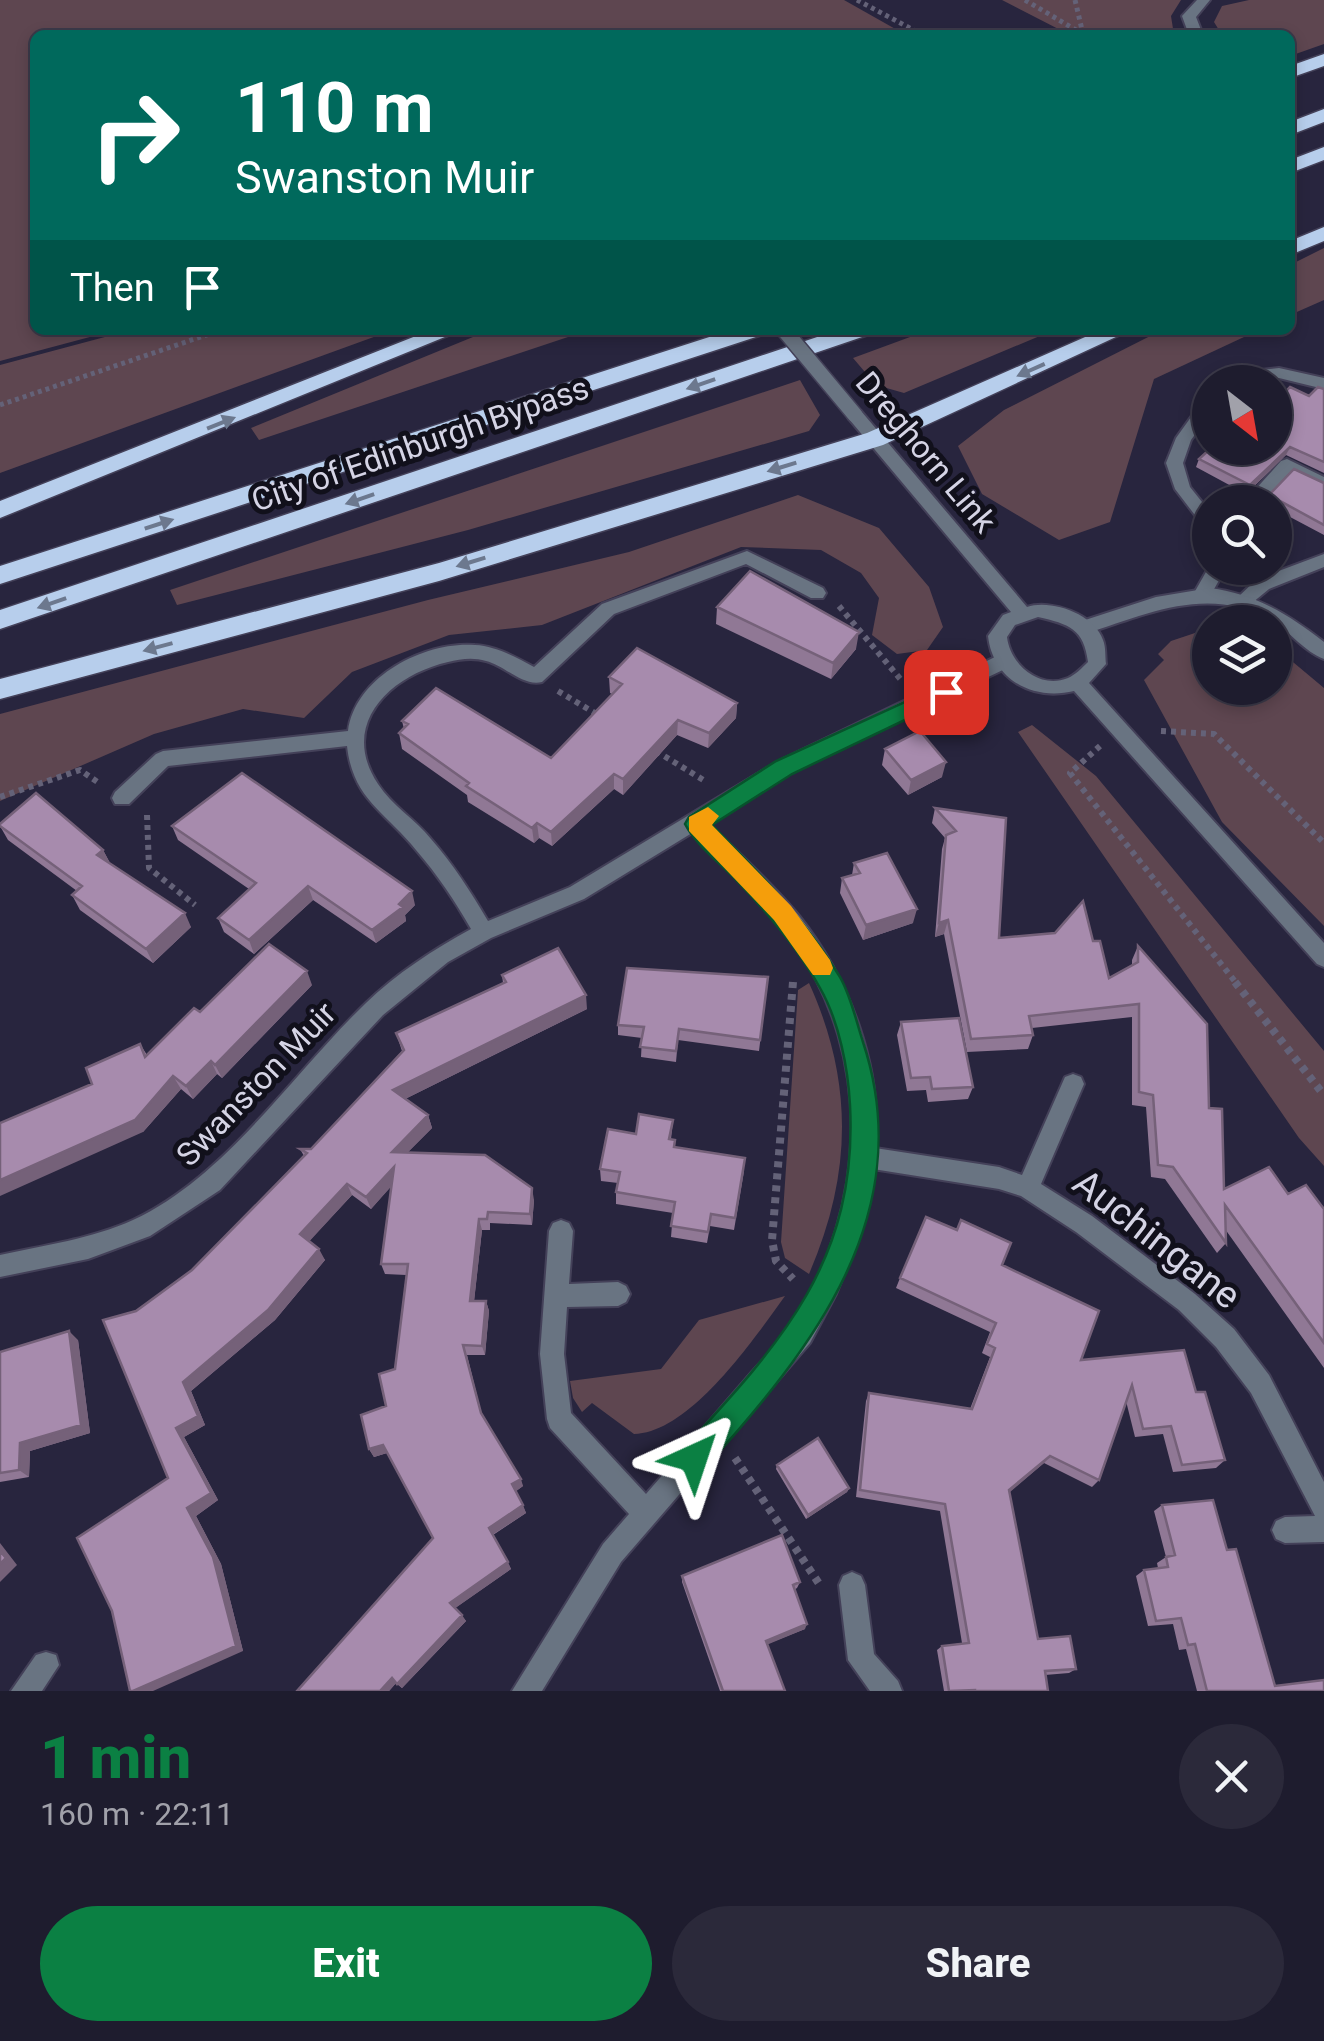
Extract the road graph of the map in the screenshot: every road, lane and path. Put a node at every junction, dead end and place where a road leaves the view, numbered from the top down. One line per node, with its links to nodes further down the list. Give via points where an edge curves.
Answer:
1 (856, 0): 5 (path)
2 (1026, 0): 6 (path)
3 (1075, 0): 7 (path)
4 (1204, 0): 8 (street, via 1189,16)
5 (913, 30)
6 (1076, 30)
7 (1082, 30)
8 (1194, 30)
9 (1324, 60): 10 (highway)
10 (1295, 70)
11 (1324, 115): 12 (highway)
12 (1295, 127)
13 (1324, 153): 14 (highway)
14 (1295, 165)
15 (1324, 232): 16 (highway)
16 (1295, 246)
17 (206, 335): 25 (path)
18 (438, 335): 31 (highway, one-way to 18)
19 (739, 335): 33 (highway, City of Edinburgh Bypass, one-way to 19)
20 (788, 335): 27 (street, Dreghorn Link, bridge)
21 (845, 335): 39 (highway, City of Edinburgh Bypass, one-way to 39)
22 (1109, 335): 27 (highway, one-way to 27)
23 (1292, 374): 24 (street)
24 (1324, 384)
25 (0, 405)
26 (1192, 426): 30 (street, via 1176,446 1172,469)
27 (875, 438): 38 (street, Dreghorn Link); 45 (highway, one-way to 45, via 439,572)
28 (1324, 484): 29 (street, via 1287,465)
29 (1268, 485)
30 (1192, 502)
31 (0, 510)
32 (1324, 560): 37 (street)
33 (0, 576)
34 (1207, 585): 35 (street)
35 (1203, 592): 37 (street); 40 (street)
36 (817, 593): 43 (street, via 747,557 608,609); 46 (path, via 844,610)
37 (1246, 598): 41 (street)
38 (1022, 613): 40 (street, via 1056,612); 42 (street, via 996,639)
39 (0, 620)
40 (1086, 627): 44 (street, via 1098,652 1090,675)
41 (1324, 652)
42 (1002, 662): 44 (street, via 1012,674 1044,687); 46 (street, Swanston Muir)
43 (535, 677): 47 (path); 49 (street, via 491,650 410,666 372,694)
44 (1078, 683): 48 (street)
45 (0, 689)
46 (920, 703): 52 (street, Swanston Muir)
47 (602, 718)
48 (1118, 728): 54 (path, via 1214,734); 56 (street); 59 (path, via 1070,773)
49 (352, 738): 51 (street, via 163,759); 55 (street, via 376,798 420,840)
50 (651, 748): 52 (path)
51 (122, 798)
52 (734, 798): 53 (street, Swanston Muir)
53 (696, 824): 55 (street, Swanston Muir, via 577,893); 57 (street, via 782,913)
54 (1324, 843)
55 (484, 932): 63 (street, Swanston Muir, via 375,1008 212,1182 142,1228 88,1248)
56 (1324, 958)
57 (819, 964): 60 (street, via 846,1016 858,1060); 66 (path, via 790,983 772,1240 776,1260)
58 (1073, 1084): 61 (street, Auchingane)
59 (1324, 1096)
60 (866, 1157): 61 (street, Auchingane); 66 (street, via 847,1240)
61 (1028, 1188): 68 (street, Auchingane, via 1187,1302 1225,1338 1260,1384)
62 (560, 1231): 65 (street)
63 (0, 1266)
64 (618, 1294): 65 (street)
65 (558, 1296): 69 (street, via 552,1354 558,1419)
66 (821, 1301): 67 (street, via 767,1378)
67 (718, 1432): 69 (street); 72 (path, via 831,1601)
68 (1324, 1508)
69 (645, 1512): 75 (street)
70 (1324, 1528): 71 (street)
71 (1284, 1530)
72 (853, 1596): 76 (street, via 861,1660)
73 (46, 1665): 74 (street)
74 (24, 1691)
75 (526, 1691)
76 (888, 1691)

